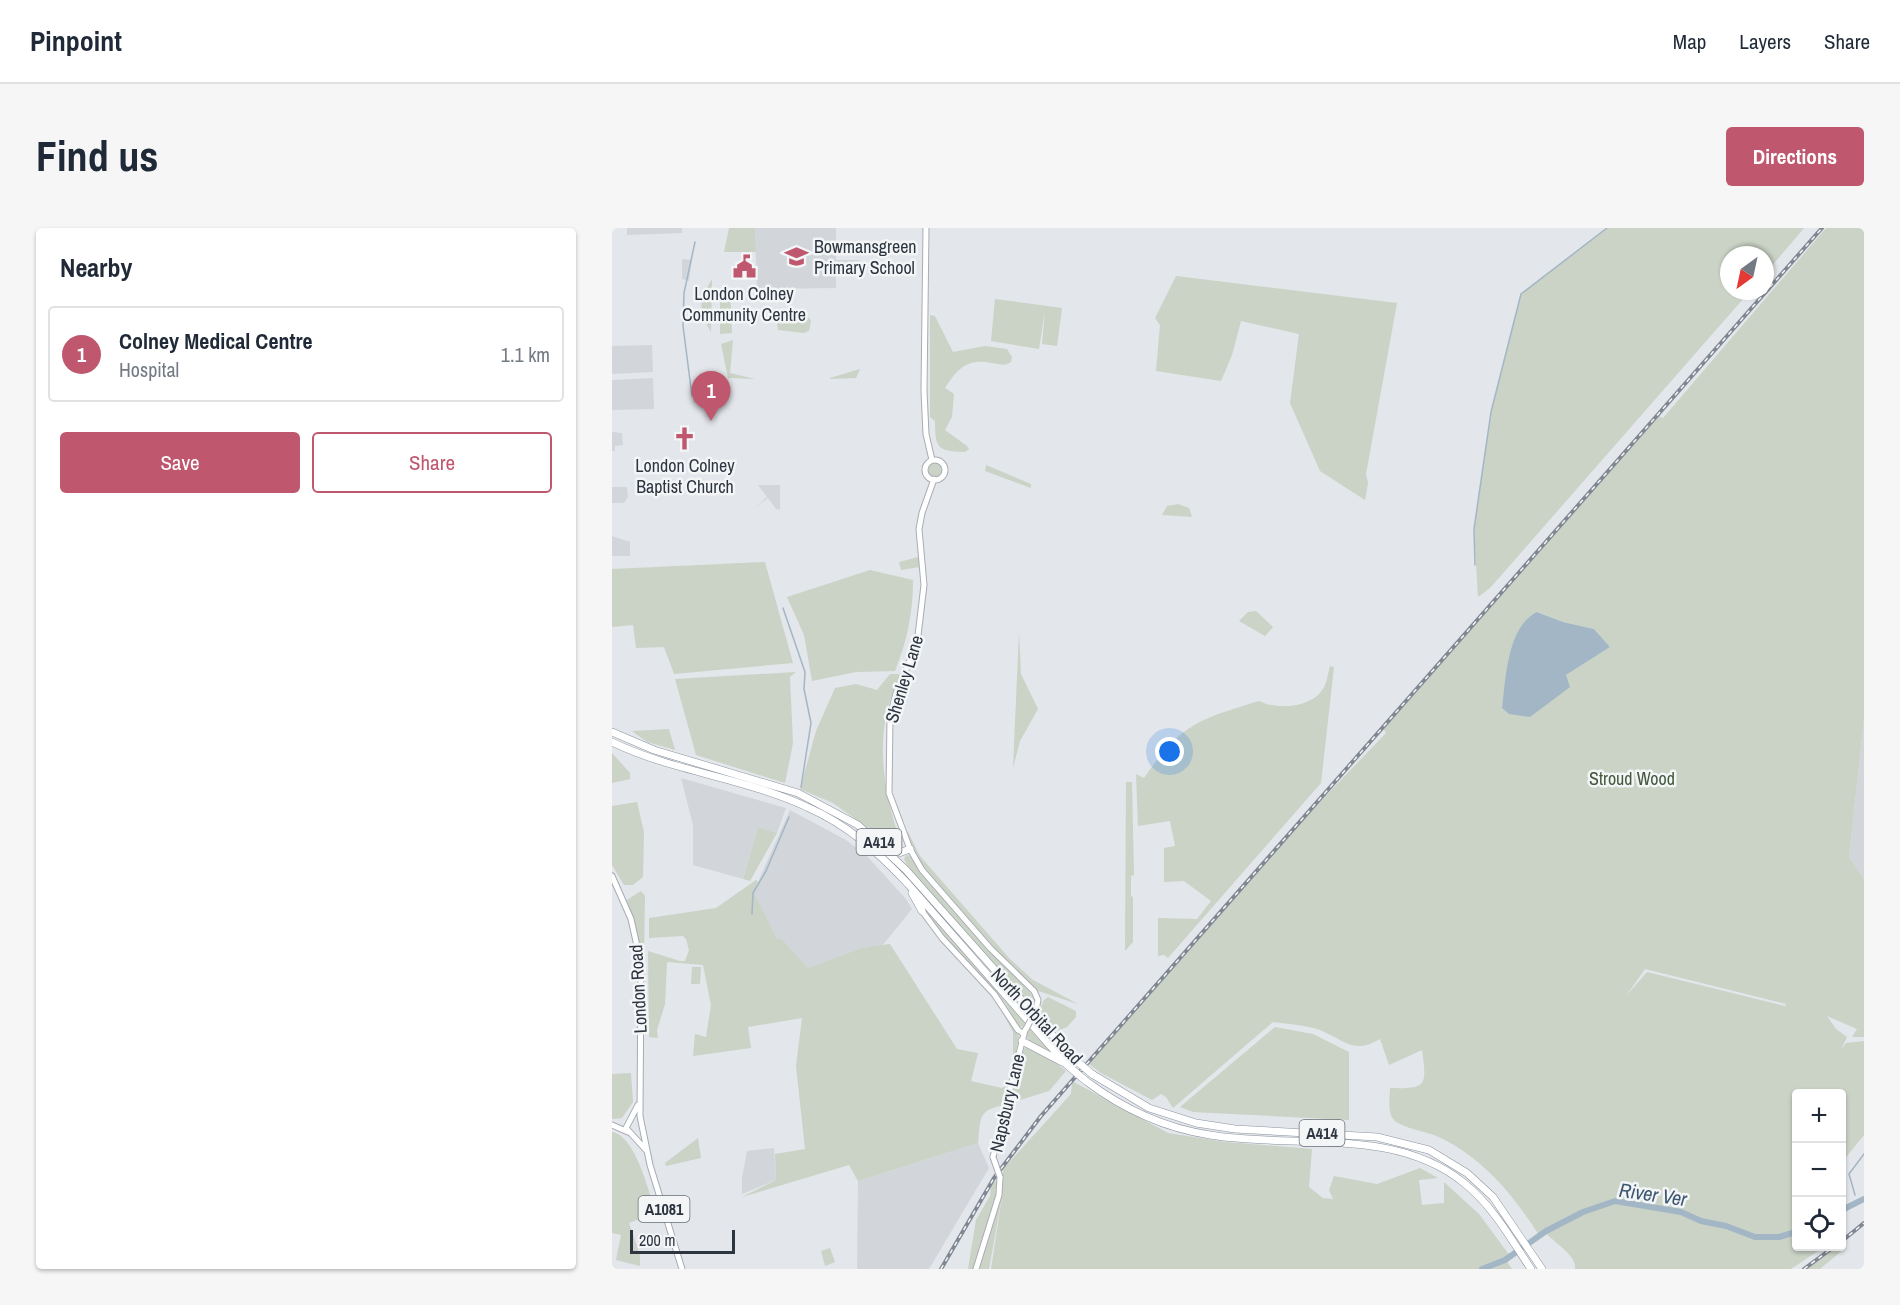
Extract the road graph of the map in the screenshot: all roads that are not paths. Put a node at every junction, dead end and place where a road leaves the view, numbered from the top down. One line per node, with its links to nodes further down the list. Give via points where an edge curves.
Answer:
1 (926, 228): 2 (main road, via 924,391)
2 (932, 460): 3 (main road, via 925,469 928,477); 3 (main road, via 940,461 945,469 941,477)
3 (934, 479): 7 (main road, Shenley Lane, via 919,529 924,585 917,644 894,699 887,742 889,793)
4 (612, 732): 6 (highway, North Orbital Road / A414, via 654,750 807,796 845,816)
5 (612, 742): 10 (highway, North Orbital Road / A414, via 813,809 866,842)
6 (887, 850): 7 (highway); 8 (highway, North Orbital Road / A414)
7 (907, 850): 8 (highway, via 902,859); 12 (main road, Shenley Lane, bridge, via 995,954 1034,991 1038,1000 1036,1010)
8 (906, 870): 24 (highway, North Orbital Road / A414, bridge, via 1073,1058 1092,1074 1149,1108 1196,1123 1377,1137 1429,1150 1476,1180 1503,1210)
9 (612, 876): 14 (main road, London Road / A1081, via 631,919 640,964)
10 (908, 884): 11 (highway); 13 (highway, North Orbital Road / A414)
11 (922, 911): 12 (main road, Napsbury Lane)
12 (1024, 1034): 13 (highway); 22 (main road, Napsbury Lane, bridge, via 993,1157 999,1195)
13 (1067, 1065): 23 (highway, North Orbital Road / A414, bridge, via 1109,1097 1144,1116 1205,1135 1375,1147 1420,1157 1454,1175 1477,1194)
14 (638, 1105): 15 (main road, London Road / A1081); 16 (main road, London Road / A1081)
15 (629, 1120): 16 (main road); 17 (main road); 19 (main road)
16 (641, 1121): 18 (main road, London Road / A1081)
17 (614, 1126): 19 (main road)
18 (643, 1130): 19 (main road); 20 (main road, London Road / A1081)
19 (631, 1134): 20 (main road, London Road / A1081)
20 (646, 1150): 21 (main road, London Road / A1081)
21 (682, 1269)
22 (976, 1269)
23 (1531, 1269)
24 (1542, 1269)

